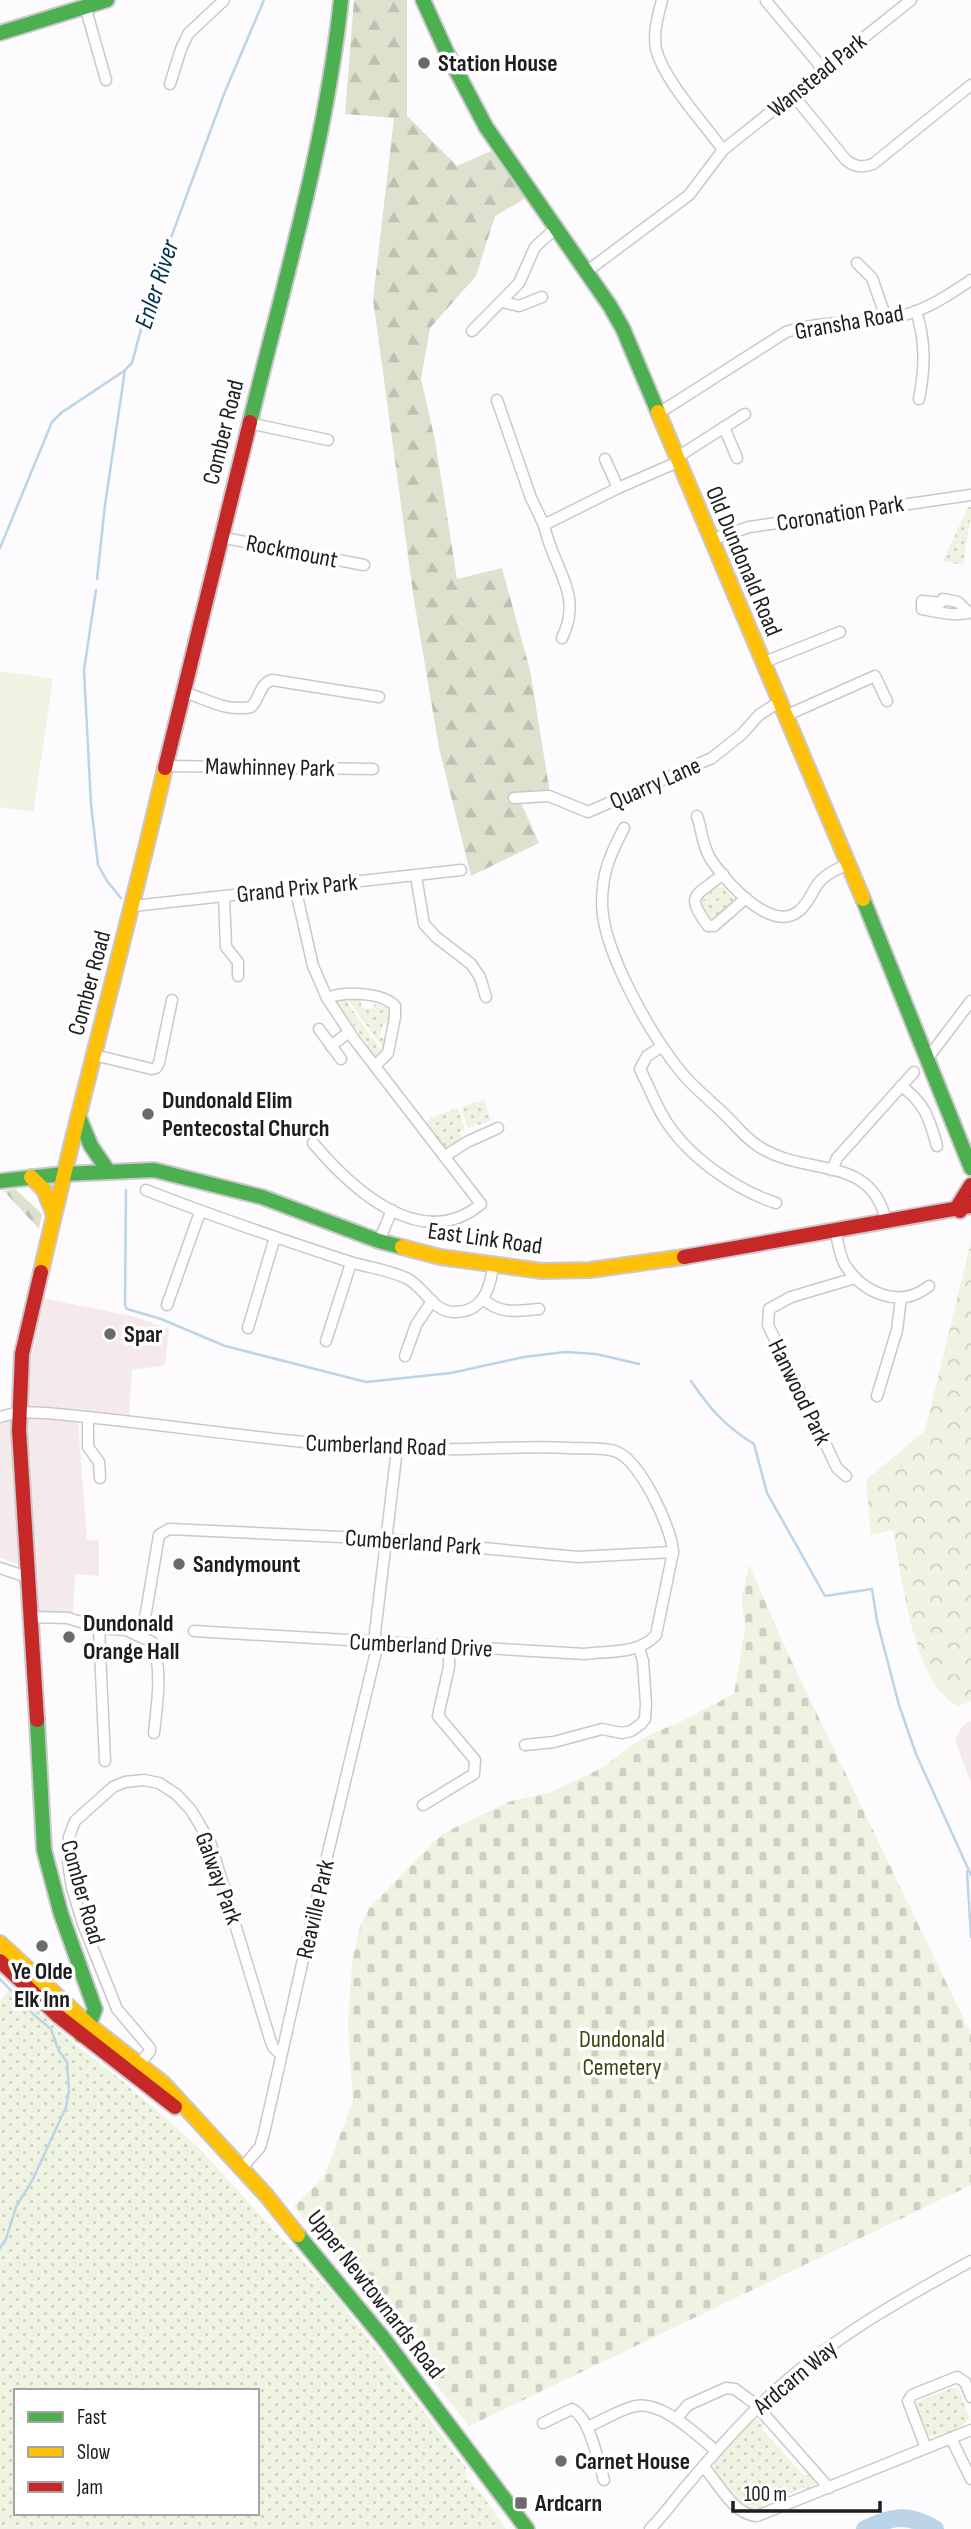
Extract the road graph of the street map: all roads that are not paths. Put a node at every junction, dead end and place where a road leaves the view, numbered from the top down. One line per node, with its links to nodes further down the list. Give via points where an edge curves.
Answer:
1 (107, 0): 8 (main road)
2 (224, 0): 12 (street, via 188,34)
3 (341, 0): 29 (main road, Comber Road, via 324,120)
4 (423, 0): 16 (main road, Old Dundonald Road, via 486,127)
5 (662, 0): 15 (street, via 656,50 667,73)
6 (911, 0): 10 (street, Wanstead Park)
7 (766, 1): 10 (street)
8 (85, 6): 9 (main road); 11 (street)
9 (0, 33)
10 (823, 69): 14 (street, Wanstead Park)
11 (106, 80)
12 (170, 84)
13 (971, 85): 14 (street, via 873,164 863,167 846,159)
14 (793, 95): 15 (street, Wanstead Park)
15 (723, 150): 18 (street, Wanstead Park, via 689,195)
16 (556, 228): 18 (main road, Old Dundonald Road); 21 (street, via 535,247 519,283)
17 (857, 263): 23 (street, via 872,278)
18 (586, 272): 27 (main road, Old Dundonald Road, via 623,329)
19 (971, 280): 22 (street, Gransha Road)
20 (542, 297): 21 (street, via 519,306)
21 (503, 302): 24 (street)
22 (916, 311): 23 (street, Gransha Road); 25 (street, via 925,353)
23 (886, 318): 27 (street, Gransha Road, via 786,332)
24 (472, 331)
25 (919, 399)
26 (497, 400): 37 (street)
27 (659, 413): 34 (main road, Old Dundonald Road)
28 (745, 414): 30 (street)
29 (249, 423): 31 (street); 38 (main road, Comber Road)
30 (724, 427): 32 (street); 34 (street)
31 (328, 440)
32 (737, 458)
33 (605, 459): 35 (street)
34 (677, 460): 35 (street); 39 (main road, Old Dundonald Road)
35 (618, 488): 37 (street)
36 (971, 495): 39 (street, Coronation Park, via 750,527)
37 (544, 525): 42 (street, via 571,600)
38 (220, 537): 40 (street, Rockmount); 44 (main road, Comber Road)
39 (710, 540): 43 (main road, Old Dundonald Road)
40 (364, 565)
41 (841, 632): 43 (street)
42 (562, 638)
43 (762, 663): 47 (main road, Old Dundonald Road)
44 (183, 692): 45 (street, via 224,708 251,708 262,687 272,680); 49 (main road, Comber Road)
45 (379, 697)
46 (887, 701): 48 (street, via 875,676)
47 (779, 702): 48 (main road, Old Dundonald Road); 51 (street, Quarry Lane, via 712,758 588,811 549,796)
48 (785, 716): 54 (main road, Old Dundonald Road)
49 (167, 766): 50 (street, Mawhinney Park); 61 (main road, Comber Road)
50 (373, 769)
51 (514, 798)
52 (697, 816): 56 (street, via 710,858)
53 (624, 828): 70 (street, via 606,862 602,905 622,972)
54 (849, 864): 60 (street, via 819,882 806,904 788,918 775,917); 73 (main road, Old Dundonald Road)
55 (461, 870): 57 (street, Grand Prix Park)
56 (723, 874): 60 (street); 60 (street, via 694,901 708,926 714,926)
57 (416, 876): 58 (street, Grand Prix Park); 63 (street, via 424,924 471,964)
58 (295, 887): 59 (street, Grand Prix Park); 64 (street, via 313,966)
59 (223, 897): 61 (street, Grand Prix Park); 62 (street, via 226,947 238,962)
60 (746, 898)
61 (133, 906): 71 (main road, Comber Road)
62 (238, 976)
63 (486, 997)
64 (327, 998): 68 (street); 74 (street, via 341,992 387,999 395,1006 388,1053)
65 (172, 1000): 71 (street, via 156,1068)
66 (971, 1001): 73 (street)
67 (319, 1029): 69 (street)
68 (349, 1032): 69 (street); 74 (street)
69 (331, 1046): 72 (street)
70 (661, 1047): 83 (street, via 683,1075 757,1146 793,1163); 90 (street, via 647,1056 640,1069 665,1120 707,1164 752,1195)
71 (94, 1055): 77 (main road, Comber Road)
72 (341, 1059)
73 (927, 1059): 82 (main road, Old Dundonald Road)
74 (375, 1066): 81 (street)
75 (914, 1072): 76 (street)
76 (901, 1086): 80 (street, via 927,1112); 83 (street, via 837,1158)
77 (79, 1116): 84 (main road, via 91,1146); 85 (main road, Comber Road)
78 (498, 1128): 81 (street)
79 (313, 1143): 93 (street, via 354,1186)
80 (937, 1146)
81 (445, 1156): 93 (street, via 481,1204 446,1222 415,1219)
82 (971, 1168)
83 (832, 1170): 97 (street, via 842,1170 876,1193)
84 (109, 1171): 85 (main road, East Link Road); 100 (main road, East Link Road, via 154,1170 262,1197)
85 (63, 1174): 86 (main road, East Link Road); 95 (main road, Comber Road)
86 (31, 1177): 87 (main road, East Link Road); 95 (main road, via 47,1194)
87 (0, 1181)
88 (971, 1185): 92 (main road)
89 (146, 1190): 94 (street)
90 (776, 1203)
91 (971, 1206): 92 (main road, East Link Road)
92 (956, 1209): 96 (main road); 97 (main road, East Link Road)
93 (391, 1210): 100 (street)
94 (200, 1212): 99 (street); 108 (street)
95 (54, 1215): 114 (main road, Comber Road, via 22,1354)
96 (971, 1216)
97 (887, 1222): 98 (main road, East Link Road)
98 (835, 1230): 102 (main road, East Link Road, via 622,1267 542,1270); 103 (street, via 842,1259)
99 (275, 1237): 101 (street); 110 (street)
100 (379, 1241): 102 (main road, East Link Road)
101 (351, 1263): 107 (street, via 406,1278); 111 (street)
102 (492, 1266): 106 (street)
103 (855, 1278): 105 (street, via 881,1296); 118 (street, Hanwood Park, via 791,1297 769,1310 768,1325 837,1468)
104 (929, 1286): 105 (street)
105 (901, 1298): 113 (street, via 897,1330)
106 (483, 1299): 107 (street, via 465,1311 450,1312); 109 (street, via 506,1312)
107 (432, 1301): 112 (street, via 416,1325)
108 (167, 1305)
109 (539, 1309)
110 (248, 1328)
111 (326, 1341)
112 (405, 1356)
113 (877, 1396)
114 (19, 1412): 115 (street, Cumberland Road); 116 (street, Cumberland Road); 123 (main road, Comber Road)
115 (0, 1417)
116 (88, 1417): 117 (street, Cumberland Road, via 266,1440); 119 (street, via 88,1447 99,1462)
117 (397, 1449): 120 (street, Reaville Park); 121 (street, Cumberland Road, via 535,1446 618,1452 654,1498 667,1524)
118 (846, 1476)
119 (100, 1478)
120 (386, 1539): 121 (street, Cumberland Park, via 578,1557); 127 (street, Cumberland Park, via 169,1529 159,1535); 128 (street, Reaville Park)
121 (673, 1552): 129 (street, via 656,1635)
122 (0, 1568): 123 (street)
123 (30, 1578): 124 (main road, Comber Road)
124 (31, 1618): 125 (street, via 68,1618); 137 (main road, Comber Road, via 44,1850)
125 (99, 1628): 127 (street); 133 (street)
126 (194, 1631): 128 (street, Cumberland Drive)
127 (142, 1636): 131 (street, via 152,1642 157,1653)
128 (375, 1643): 130 (street, Cumberland Drive); 141 (street, Reaville Park)
129 (643, 1646): 130 (street, Cumberland Drive, via 585,1654); 132 (street, via 646,1703 641,1724 622,1733 602,1730)
130 (449, 1648): 134 (street, via 438,1716 475,1760 476,1768 474,1774)
131 (155, 1733)
132 (526, 1745)
133 (105, 1760)
134 (423, 1805)
135 (0, 1943): 138 (main road, Upper Newtownards Road)
136 (0, 1961): 139 (main road, Upper Newtownards Road, via 49,2008)
137 (85, 1985): 138 (main road, via 71,2002); 139 (main road, Comber Road, via 95,2009); 140 (main road, Comber Road, via 93,1990)
138 (60, 2000): 139 (main road, Upper Newtownards Road)
139 (85, 2030): 140 (main road, Upper Newtownards Road); 143 (main road, Upper Newtownards Road, via 171,2106)
140 (111, 2041): 142 (main road, Upper Newtownards Road)
141 (281, 2055): 142 (street, Galway Park, via 270,2039 201,1825 176,1794 144,1780 113,1787 75,1821 68,1862 82,1924 119,2014 150,2048); 144 (street, Reaville Park, via 260,2147)
142 (140, 2063): 143 (main road, Upper Newtownards Road)
143 (188, 2112): 144 (main road, Upper Newtownards Road)
144 (242, 2168): 159 (main road, Upper Newtownards Road, via 384,2339)
145 (971, 2261): 147 (street, Ardcarn Way, via 842,2337)
146 (971, 2397): 153 (street, via 965,2382 957,2377 912,2395 908,2401)
147 (757, 2407): 148 (street, via 735,2389 726,2388 688,2405); 154 (street, Ardcarn Way); 158 (street)
148 (677, 2418): 150 (street, via 649,2406 634,2406); 154 (street)
149 (543, 2423): 150 (street, via 572,2409 580,2413)
150 (587, 2427): 157 (street)
151 (971, 2430): 152 (street)
152 (951, 2438): 153 (street); 156 (street)
153 (926, 2448): 158 (street)
154 (716, 2452): 155 (street, Ardcarn Way)
155 (703, 2466): 158 (street, via 732,2502 752,2516); 161 (street, Ardcarn Way)
156 (971, 2479)
157 (604, 2480)
158 (829, 2488)
159 (518, 2522): 160 (main road, Upper Newtownards Road)
160 (527, 2529)
161 (650, 2529)

